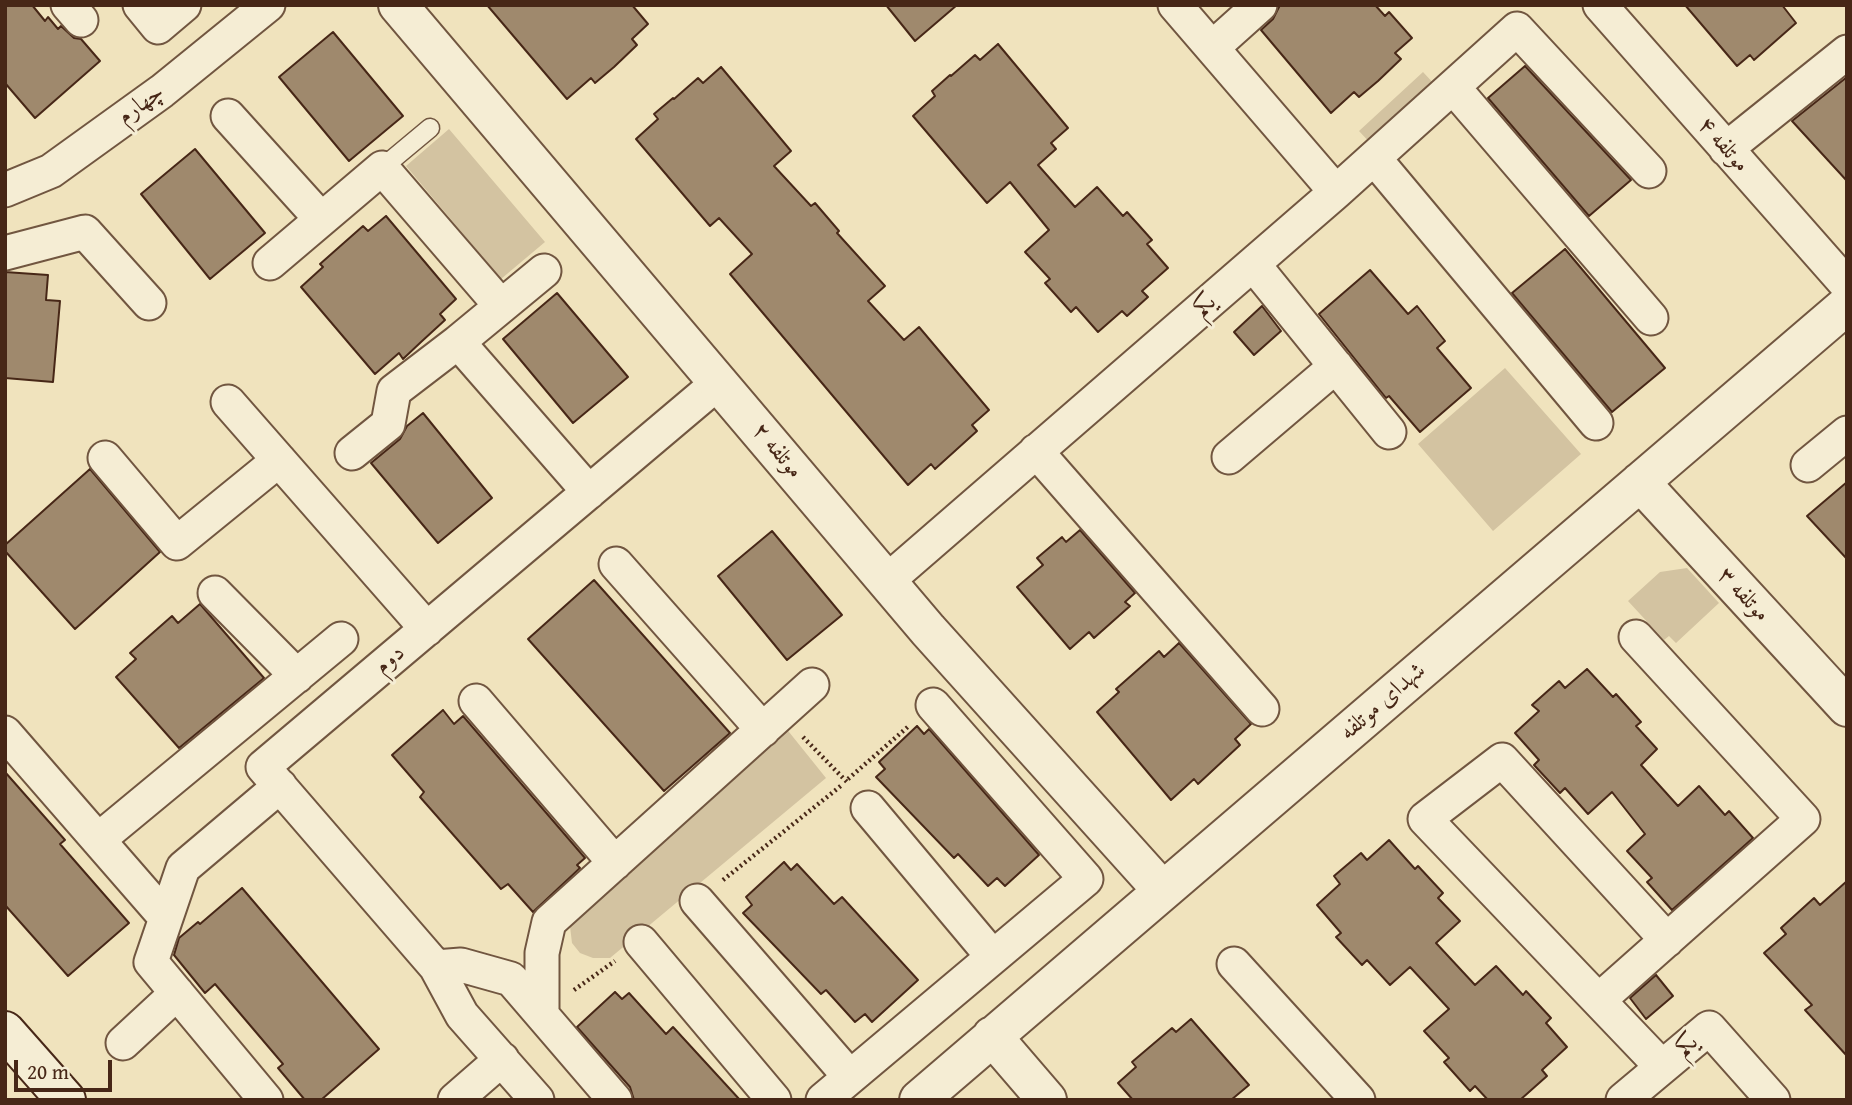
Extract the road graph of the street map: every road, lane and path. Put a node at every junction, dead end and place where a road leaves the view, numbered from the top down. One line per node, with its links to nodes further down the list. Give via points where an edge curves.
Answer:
1 (140, 5): 2 (street, via 158,27)
2 (184, 5)
3 (268, 5): 17 (street, چهارم, via 162,91 51,171)
4 (398, 5): 31 (street, موتلفه ۲)
5 (1175, 5): 8 (street)
6 (1261, 5): 8 (street)
7 (1600, 5): 13 (street, موتلفه ۴)
8 (1212, 48): 18 (street)
9 (1847, 52): 13 (street)
10 (1453, 87): 14 (street, یکم); 16 (street, یکم, via 1517,29); 28 (street)
11 (228, 116): 19 (street)
12 (430, 128): 15 (lane)
13 (1726, 149): 24 (street, موتلفه ۴)
14 (1374, 158): 18 (street, یکم); 33 (street)
15 (382, 167): 19 (street); 27 (street)
16 (1649, 171)
17 (5, 190)
18 (1336, 192): 22 (street, یکم)
19 (321, 219): 21 (street)
20 (5, 253): 25 (street, via 85,232)
21 (270, 263)
22 (1253, 264): 30 (street); 36 (street, یکم)
23 (544, 271): 27 (street)
24 (1847, 285)
25 (149, 303)
26 (1847, 305): 42 (street, شهدای موتلفه)
27 (501, 306): 29 (street)
28 (1651, 318)
29 (458, 342): 37 (street, via 394,391 388,424); 43 (street)
30 (1336, 366): 34 (street); 38 (street)
31 (719, 382): 43 (street, دوم); 45 (street, موتلفه ۲)
32 (228, 402): 40 (street)
33 (1596, 423)
34 (1389, 432)
35 (1847, 433): 41 (street)
36 (1036, 451): 45 (street, یکم); 55 (street)
37 (352, 453)
38 (1228, 457)
39 (106, 458): 40 (street, via 177,543)
40 (279, 460): 47 (street)
41 (1808, 466)
42 (1640, 482): 54 (street, موتلفه ۳); 63 (street, شهدای موتلفه)
43 (589, 492): 47 (street, دوم)
44 (616, 564): 56 (street)
45 (887, 581): 63 (street, موتلفه ۲)
46 (215, 593): 50 (street)
47 (427, 629): 59 (street, دوم, via 263,767)
48 (1636, 637): 66 (street, via 1803,819)
49 (341, 639): 50 (street)
50 (297, 676): 61 (street)
51 (812, 685): 56 (street)
52 (477, 701): 62 (street)
53 (933, 705): 58 (path); 68 (street, via 1086,879)
54 (1847, 708)
55 (1262, 709)
56 (772, 722): 58 (path); 62 (street)
57 (5, 733): 61 (street)
58 (847, 781): 60 (path); 64 (path)
59 (279, 786): 65 (street, via 183,868); 70 (street, دوم)
60 (868, 808): 68 (street)
61 (98, 840): 65 (street)
62 (615, 863): 73 (street, via 550,922 542,953)
63 (1162, 890): 75 (street, شهدای موتلفه)
64 (697, 901): 79 (street)
65 (166, 918): 71 (street, via 151,962)
66 (1667, 940): 72 (street); 72 (street, via 1502,760 1425,819)
67 (640, 942): 85 (street)
68 (993, 957): 79 (street)
69 (1234, 964): 89 (street)
70 (436, 967): 73 (street, via 461,965 511,979); 77 (street, دوم, via 462,1015)
71 (177, 993): 76 (street); 81 (street)
72 (1599, 1000): 78 (street)
73 (542, 1013): 84 (street)
74 (5, 1031): 80 (street)
75 (992, 1037): 87 (street, شهدای موتلفه); 88 (street)
76 (123, 1043)
77 (502, 1059): 82 (street); 83 (street, دوم)
78 (1662, 1067): 90 (street, یکم); 91 (street, یکم, via 1709,1028)
79 (849, 1077): 86 (street)
80 (66, 1100)
81 (266, 1100)
82 (455, 1100)
83 (537, 1100)
84 (615, 1100)
85 (775, 1100)
86 (823, 1100)
87 (919, 1100)
88 (1047, 1100)
89 (1358, 1100)
90 (1623, 1100)
91 (1773, 1100)

